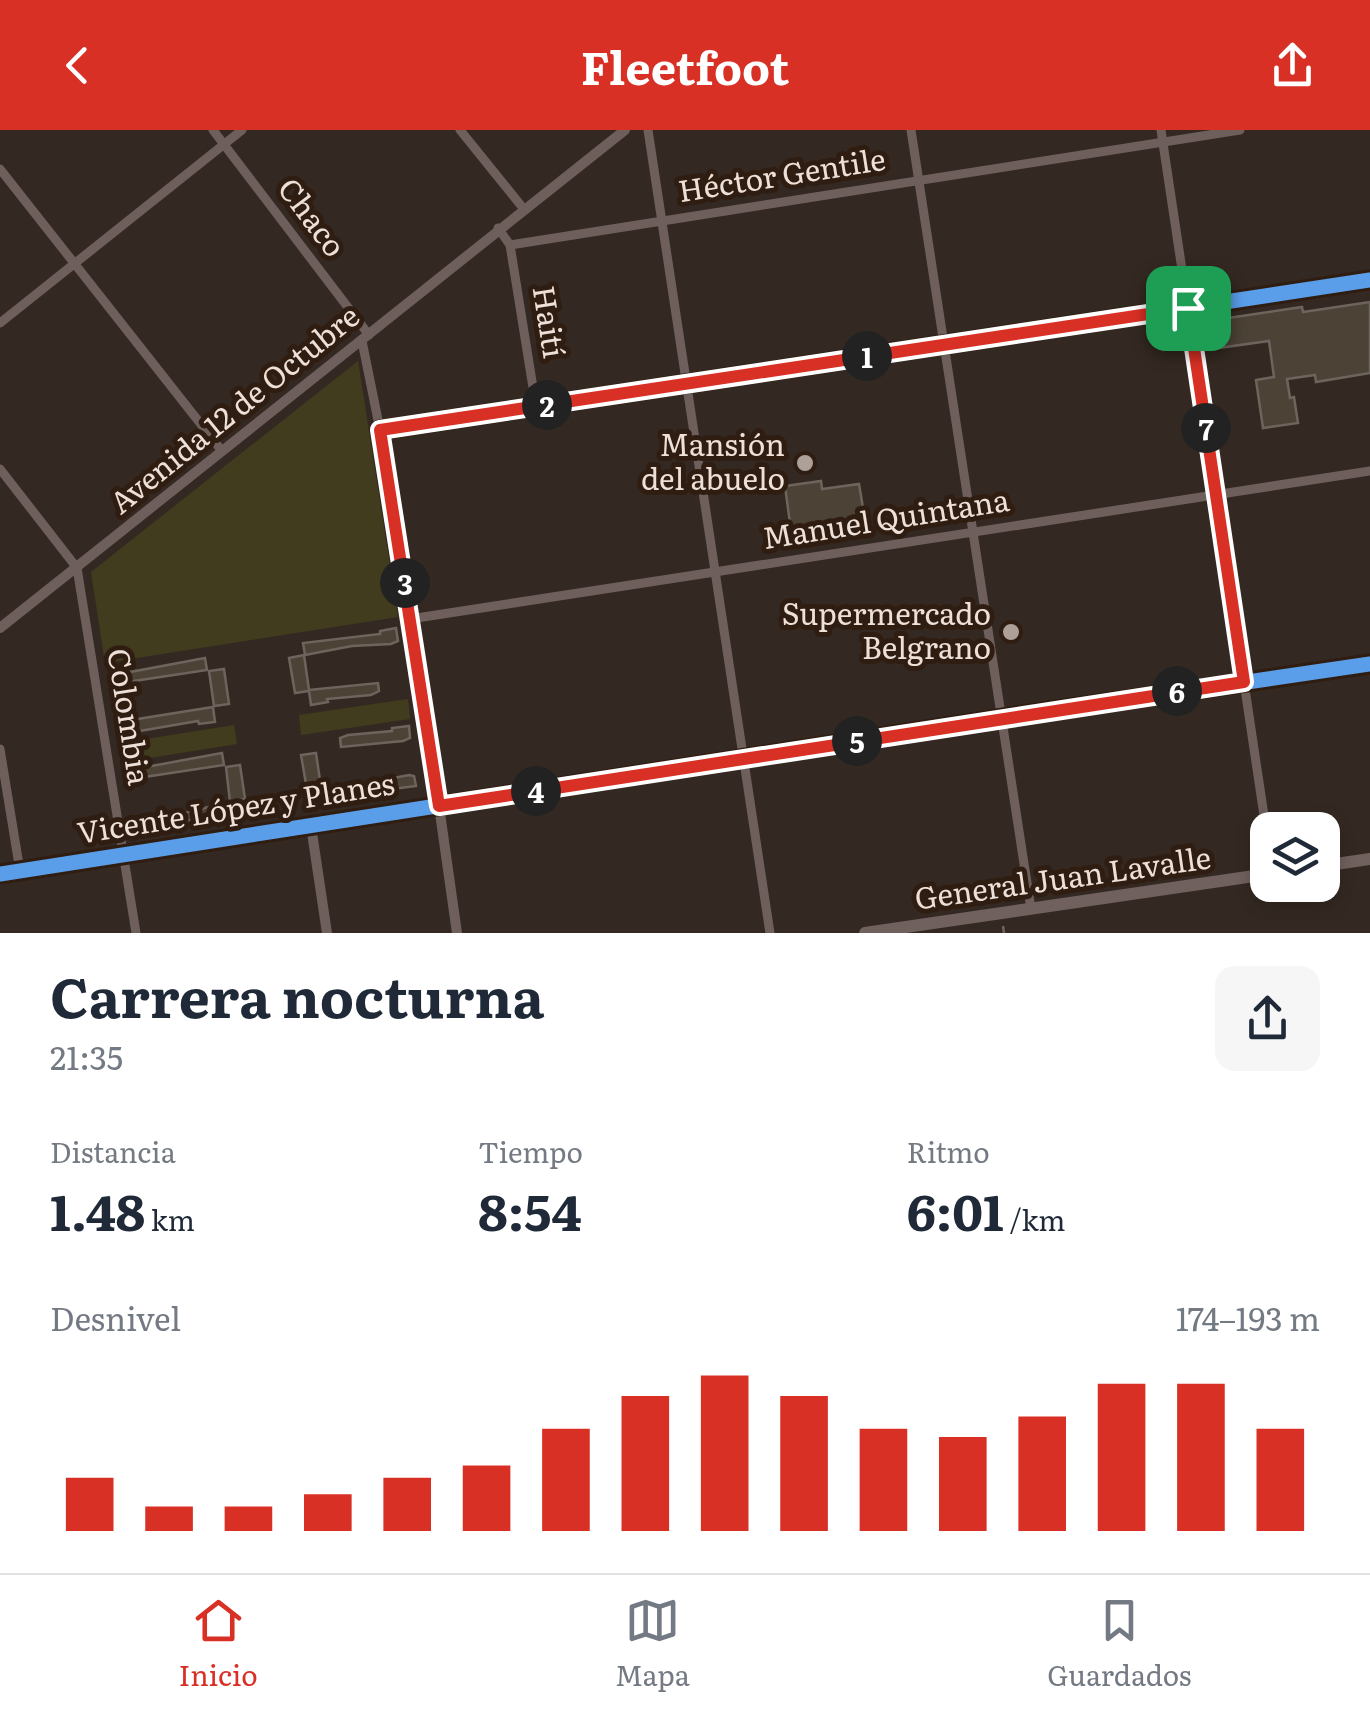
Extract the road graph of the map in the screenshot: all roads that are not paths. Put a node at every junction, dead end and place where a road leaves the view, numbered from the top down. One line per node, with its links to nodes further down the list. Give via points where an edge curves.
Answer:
1 (213, 130): 10 (street, Chaco)
2 (242, 130): 10 (street)
3 (460, 130): 13 (street)
4 (624, 130): 13 (street, Avenida 12 de Octubre)
5 (648, 130): 14 (street)
6 (911, 130): 12 (street)
7 (1161, 130): 9 (street)
8 (1240, 130): 9 (street, Héctor Gentile)
9 (1163, 142): 12 (street, Héctor Gentile); 19 (street)
10 (224, 144): 17 (street); 21 (street, Chaco)
11 (0, 169): 17 (street)
12 (919, 178): 14 (street, Héctor Gentile); 22 (street)
13 (523, 208): 15 (street, Avenida 12 de Octubre)
14 (662, 221): 16 (street, Héctor Gentile); 23 (street)
15 (498, 228): 16 (street); 21 (street, Avenida 12 de Octubre)
16 (510, 246): 24 (street, Haití)
17 (74, 263): 20 (street); 26 (street)
18 (1370, 280): 19 (street)
19 (1188, 308): 22 (street); 29 (street)
20 (0, 323)
21 (365, 338): 25 (street); 26 (street, Avenida 12 de Octubre)
22 (944, 344): 23 (street); 30 (street)
23 (687, 383): 24 (street); 32 (street)
24 (536, 406): 25 (street)
25 (380, 430): 33 (street)
26 (222, 451): 31 (street, Avenida 12 de Octubre)
27 (0, 469): 31 (street)
28 (1370, 471): 29 (street, Manuel Quintana)
29 (1216, 495): 30 (street, Manuel Quintana); 36 (street)
30 (973, 532): 32 (street, Manuel Quintana); 37 (street)
31 (77, 568): 34 (street, Avenida 12 de Octubre); 43 (street, Colombia)
32 (716, 572): 33 (street, Manuel Quintana); 39 (street)
33 (410, 618): 40 (street)
34 (0, 628)
35 (1370, 664): 36 (street, Vicente López y Planes)
36 (1244, 682): 37 (street, Vicente López y Planes); 41 (street)
37 (1002, 718): 39 (street, Vicente López y Planes); 49 (street)
38 (0, 749): 46 (street)
39 (744, 760): 40 (street, Vicente López y Planes); 53 (street)
40 (439, 806): 42 (street, Vicente López y Planes); 52 (street)
41 (1264, 812)
42 (311, 826): 43 (street, Vicente López y Planes); 51 (street)
43 (124, 854): 46 (street, Vicente López y Planes); 50 (street, Colombia)
44 (1370, 859): 45 (main road)
45 (1340, 863)
46 (20, 871): 47 (street, Vicente López y Planes)
47 (0, 874)
48 (1250, 877): 49 (main road, General Juan Lavalle)
49 (1032, 908): 54 (main road, General Juan Lavalle)
50 (136, 933)
51 (327, 933)
52 (456, 933)
53 (770, 933)
54 (865, 933)

